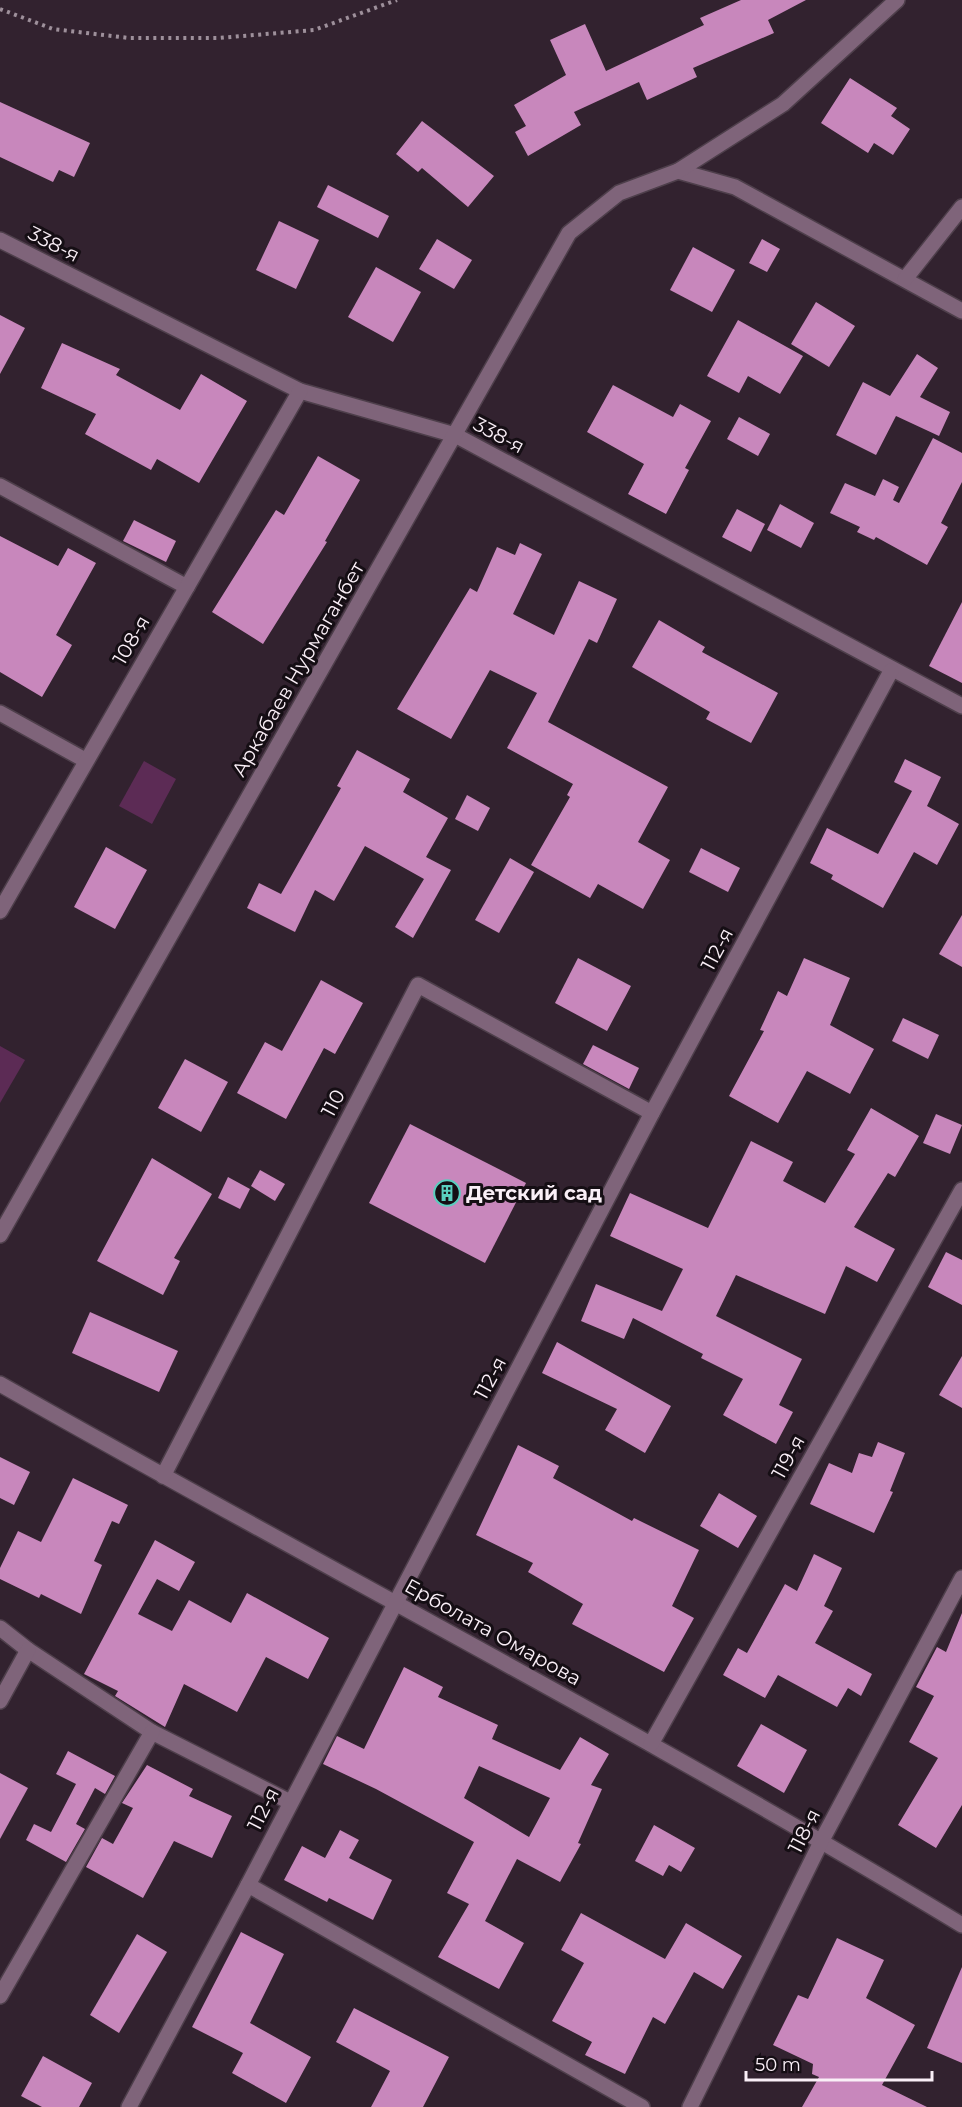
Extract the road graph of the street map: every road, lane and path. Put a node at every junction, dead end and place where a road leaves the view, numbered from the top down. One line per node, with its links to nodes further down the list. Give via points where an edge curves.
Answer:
1 (397, 0): 3 (path, via 314,30 218,38 129,38 53,29)
2 (897, 0): 4 (street, Аркабаев Нурмаганбет, via 783,104)
3 (0, 9)
4 (678, 171): 7 (street, via 735,187); 10 (street, Аркабаев Нурмаганбет, via 619,193 569,233)
5 (962, 207): 7 (street)
6 (0, 240): 9 (street, 338-я)
7 (905, 279): 8 (street)
8 (962, 311)
9 (300, 391): 10 (street, 338-я); 12 (street, 108-я)
10 (455, 435): 13 (street, 338-я); 20 (street, Аркабаев Нурмаганбет)
11 (0, 486): 12 (street)
12 (187, 586): 16 (street, 108-я)
13 (891, 671): 14 (street, 338-я); 18 (street, 112-я)
14 (962, 706)
15 (0, 713): 16 (street)
16 (85, 760): 17 (street, 108-я)
17 (0, 911)
18 (652, 1113): 22 (street, 110, via 418,985); 24 (street, 112-я)
19 (962, 1190): 29 (street, 119-я)
20 (0, 1235)
21 (0, 1384): 22 (street, Ерболата Омарова)
22 (162, 1476): 24 (street, Ерболата Омарова)
23 (962, 1578): 31 (street, 118-я)
24 (396, 1602): 29 (street, Ерболата Омарова); 30 (street, 112-я)
25 (0, 1628): 26 (street)
26 (28, 1650): 27 (street); 28 (street)
27 (0, 1701)
28 (152, 1732): 30 (street); 34 (street)
29 (651, 1744): 31 (street, Ерболата Омарова)
30 (290, 1802): 32 (street, 112-я)
31 (822, 1840): 33 (street, Ерболата Омарова); 37 (street, 118-я)
32 (248, 1885): 35 (street, 112-я); 36 (street)
33 (962, 1925)
34 (0, 1996)
35 (129, 2107)
36 (642, 2107)
37 (690, 2107)

